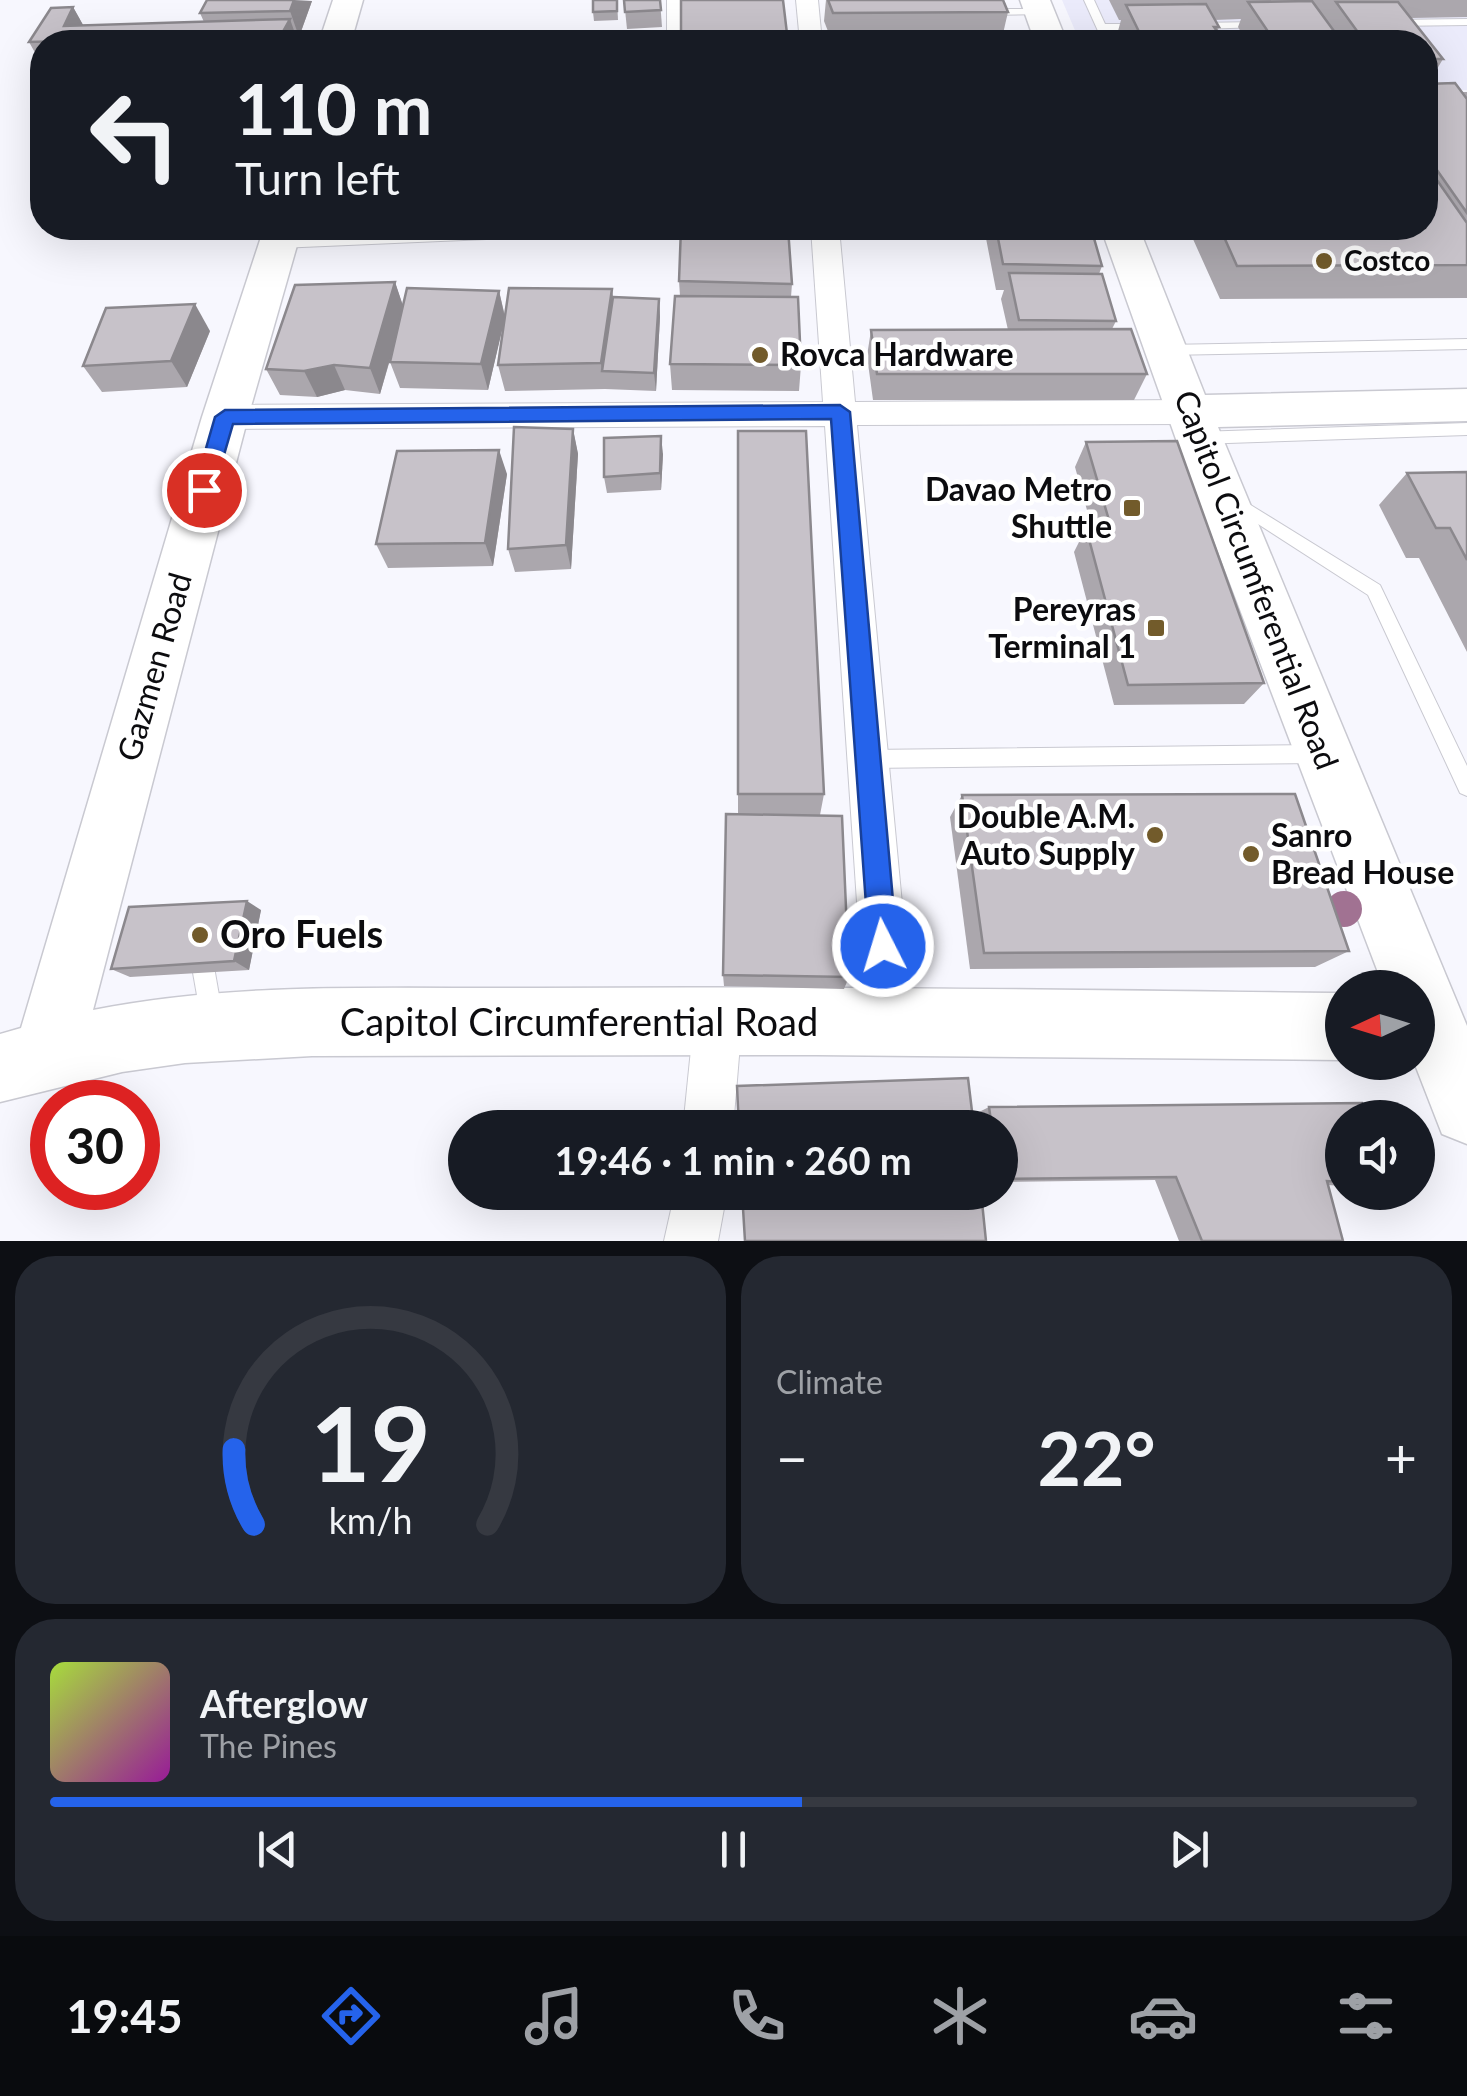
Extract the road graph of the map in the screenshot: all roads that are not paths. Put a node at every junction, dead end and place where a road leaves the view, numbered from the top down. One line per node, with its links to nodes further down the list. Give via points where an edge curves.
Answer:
1 (348, 0): 12 (main road)
2 (678, 0): 13 (street)
3 (1090, 0): 9 (lane)
4 (1038, 6): 5 (lane); 14 (main road)
5 (963, 12)
6 (1467, 22): 7 (lane)
7 (1371, 24)
8 (1276, 25): 11 (lane)
9 (1101, 26): 10 (lane); 15 (lane)
10 (1161, 26)
11 (1180, 26)
12 (339, 30)
13 (678, 30)
14 (1047, 30)
15 (1103, 30)
16 (279, 240): 23 (main road, Gazmen Road)
17 (827, 240): 22 (street)
18 (1125, 240): 20 (main road, Capitol Circumferential Road)
19 (1467, 344): 20 (lane)
20 (1166, 350): 24 (main road, Capitol Circumferential Road)
21 (1467, 404): 24 (main road)
22 (840, 412): 23 (street); 24 (street); 28 (street)
23 (225, 417): 37 (main road, Gazmen Road, via 90,933)
24 (1193, 425): 25 (lane); 26 (main road, Capitol Circumferential Road)
25 (1467, 430)
26 (1219, 492): 27 (main road, Capitol Circumferential Road); 29 (lane, via 1374,590)
27 (1324, 754): 28 (lane); 31 (main road, Capitol Circumferential Road)
28 (868, 759): 33 (street)
29 (1467, 787)
30 (196, 925): 36 (lane)
31 (1414, 970)
32 (718, 1020): 33 (main road, Capitol Circumferential Road); 36 (main road, Capitol Circumferential Road); 39 (street)
33 (889, 1021): 35 (main road, Capitol Circumferential Road)
34 (1435, 1023): 38 (main road, Capitol Circumferential Road)
35 (1325, 1027)
36 (214, 1028): 37 (main road, Capitol Circumferential Road)
37 (24, 1059)
38 (1467, 1109)
39 (710, 1110)
40 (697, 1210): 41 (street)
41 (691, 1241)

